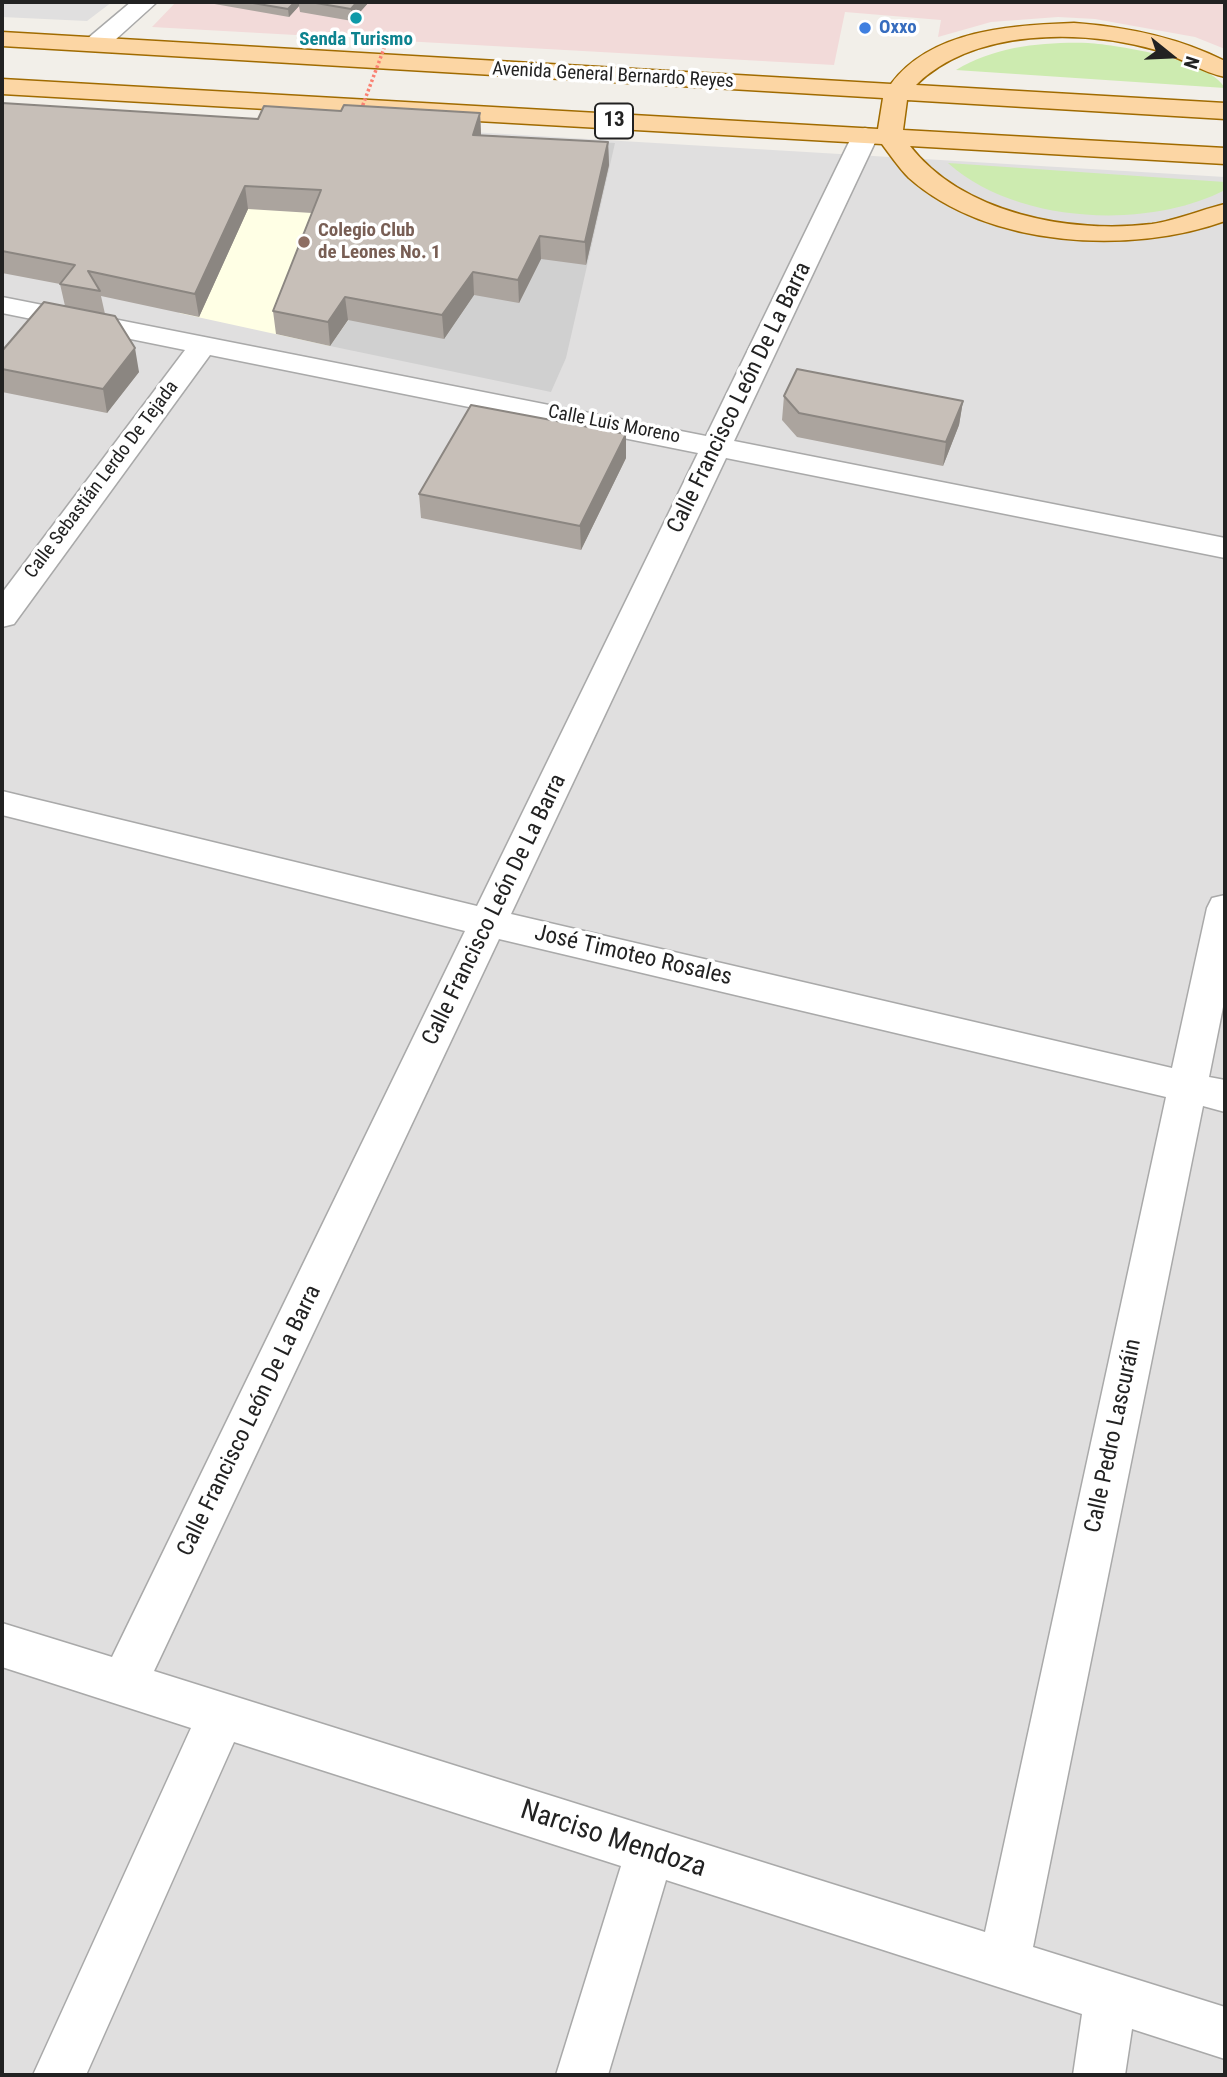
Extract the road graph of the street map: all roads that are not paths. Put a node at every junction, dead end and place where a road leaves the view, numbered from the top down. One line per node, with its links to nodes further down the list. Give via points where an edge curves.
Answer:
1 (145, 2): 3 (street)
2 (2, 39): 3 (main road, Avenida General Bernardo Reyes / 13)
3 (96, 44): 6 (main road, Avenida General Bernardo Reyes / 13)
4 (1225, 70): 6 (main road, via 1181,49 1144,39 1047,30 963,46 920,68)
5 (2, 87): 8 (main road, Avenida General Bernardo Reyes / 13)
6 (899, 91): 7 (main road, Avenida General Bernardo Reyes / 13); 8 (main road)
7 (1225, 111)
8 (878, 136): 9 (main road, Avenida General Bernardo Reyes / 13); 10 (main road, via 948,193 1016,221 1115,233 1156,231); 13 (street, Calle Francisco León De La Barra)
9 (1225, 156)
10 (1225, 212)
11 (2, 305): 12 (street, Calle Luis Moreno)
12 (203, 345): 13 (street, Calle Luis Moreno); 15 (street, Calle Sebastián Lerdo De Tejada)
13 (717, 446): 14 (street, Calle Luis Moreno); 18 (street, Calle Francisco León De La Barra)
14 (1225, 548)
15 (2, 616)
16 (2, 803): 18 (street, José Timoteo Rosales)
17 (1225, 908): 19 (street, Calle Pedro Lascuráin)
18 (489, 922): 19 (street, José Timoteo Rosales); 21 (street, Calle Francisco León De La Barra)
19 (1206, 1091): 24 (street, Calle Pedro Lascuráin)
20 (2, 1645): 21 (street, Narciso Mendoza)
21 (124, 1683): 22 (street, Narciso Mendoza)
22 (222, 1715): 23 (street, Narciso Mendoza); 27 (street)
23 (650, 1851): 24 (street, Narciso Mendoza); 28 (street)
24 (1004, 1964): 25 (street, Narciso Mendoza)
25 (1111, 1997): 26 (street, Narciso Mendoza); 29 (street)
26 (1225, 2033)
27 (59, 2075)
28 (582, 2075)
29 (1099, 2075)

